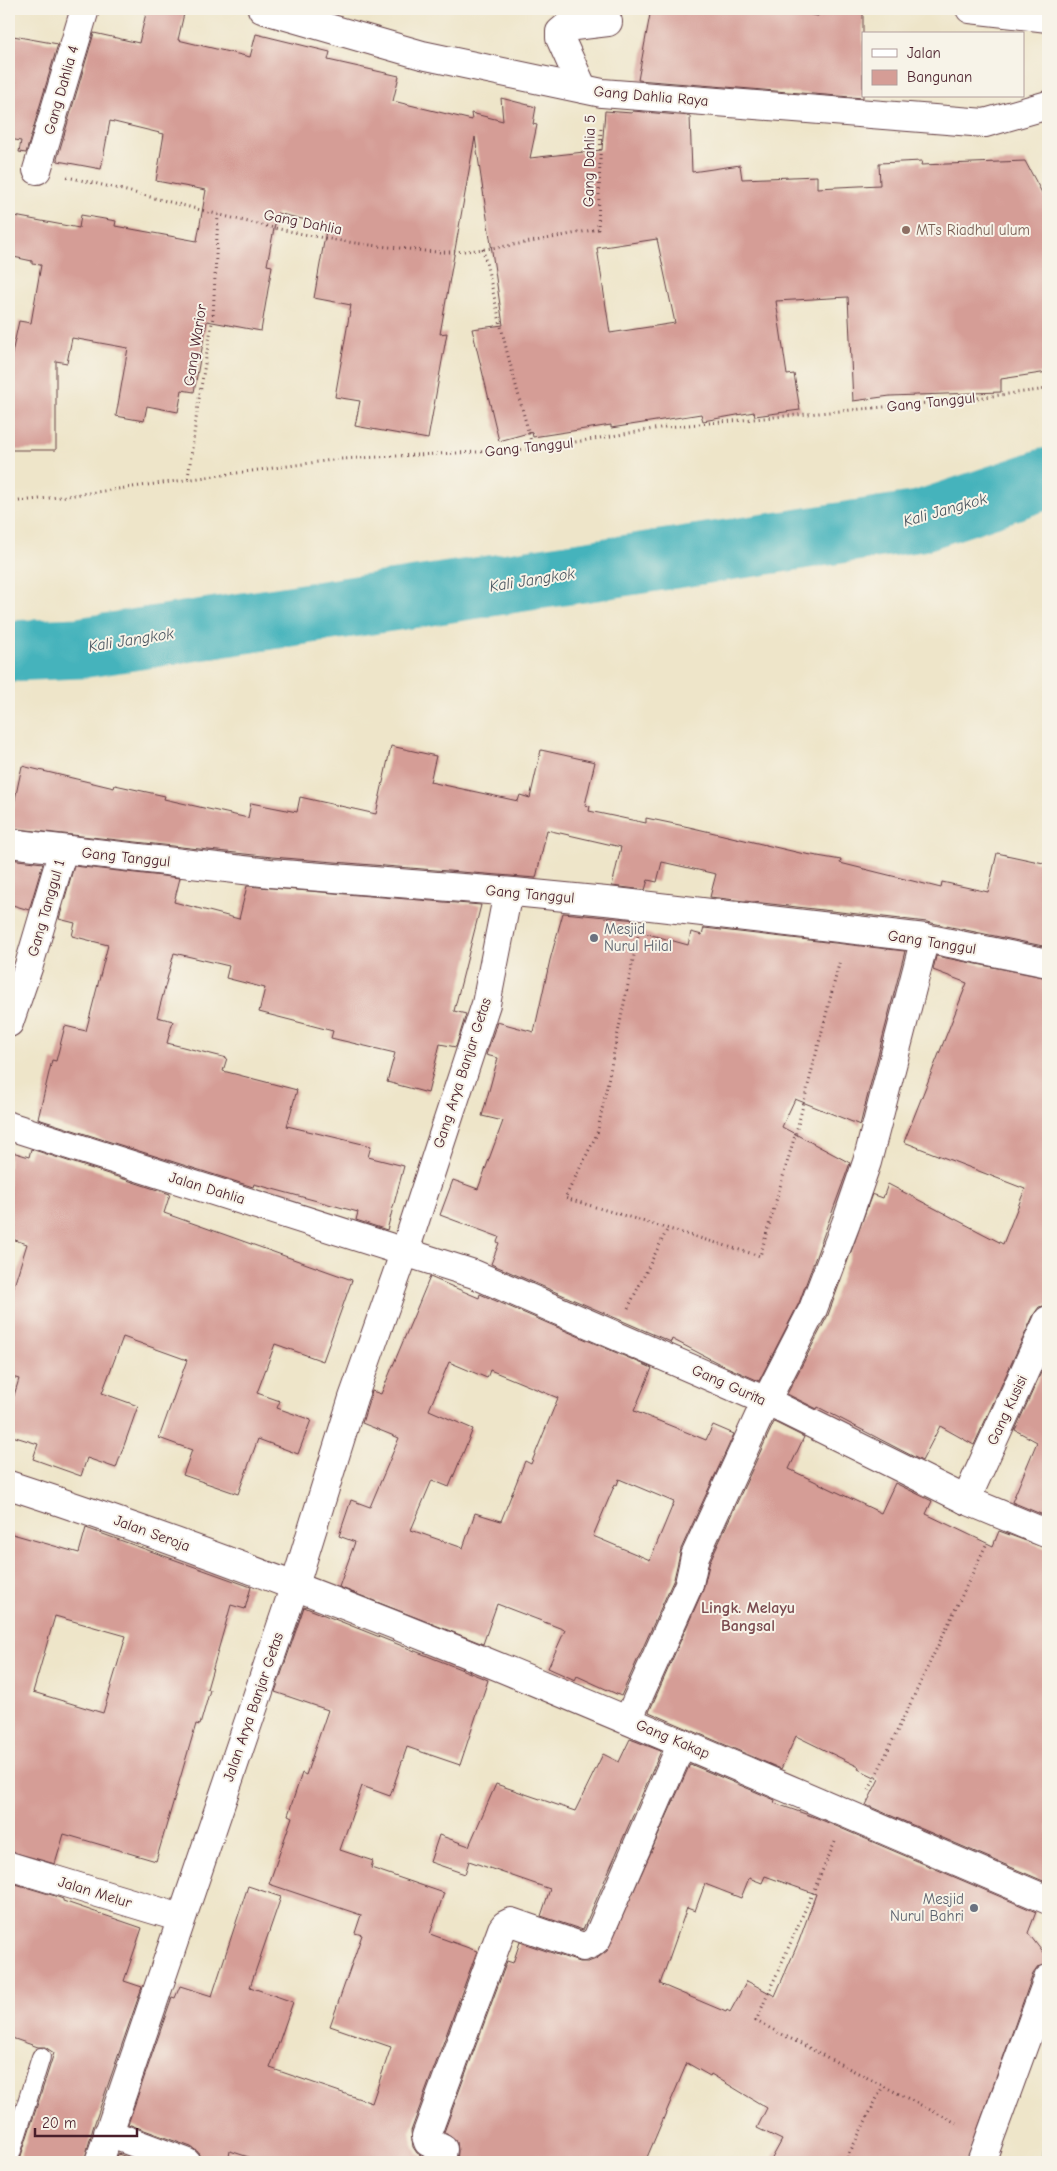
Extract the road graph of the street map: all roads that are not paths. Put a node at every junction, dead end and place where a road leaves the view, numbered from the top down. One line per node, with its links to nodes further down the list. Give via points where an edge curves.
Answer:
1 (85, 9): 9 (street, Gang Dahlia 4)
2 (262, 9): 7 (street, Gang Dahlia Raya, via 422,55)
3 (970, 9): 4 (street)
4 (1006, 12): 5 (street)
5 (1048, 18)
6 (608, 22): 7 (street, via 566,26 560,32 560,38)
7 (592, 91): 8 (street, Gang Dahlia Raya, via 985,122)
8 (1048, 105)
9 (37, 170)
10 (9, 843): 11 (street, Gang Tanggul)
11 (63, 850): 12 (street, Gang Tanggul, via 270,873); 15 (street, Gang Tanggul 1, via 30,965)
12 (508, 892): 13 (street, Gang Tanggul); 17 (street, Gang Arya Banjar Getas, via 486,1004)
13 (925, 938): 14 (street, Gang Tanggul); 19 (street, via 867,1162 813,1310)
14 (1048, 963)
15 (9, 1024)
16 (9, 1126): 17 (street, Jalan Dahlia)
17 (404, 1250): 19 (street, Gang Gurita, via 474,1274); 23 (street, Jalan Arya Banjar Getas, via 353,1398)
18 (1048, 1320): 21 (street, Gang Kusisi)
19 (766, 1401): 21 (street, Gang Gurita); 24 (street, via 695,1556 689,1584)
20 (9, 1485): 23 (street, Jalan Seroja)
21 (966, 1500): 22 (street, Gang Gurita)
22 (1048, 1534)
23 (295, 1585): 24 (street, Gang Kakap); 28 (street, Jalan Arya Banjar Getas)
24 (628, 1720): 25 (street, Gang Kakap)
25 (682, 1743): 27 (street, Gang Kakap); 36 (street, via 597,1938 583,1946 511,1922 502,1929 426,2136 428,2142 443,2149)
26 (9, 1866): 28 (street, Jalan Melur)
27 (1048, 1900)
28 (181, 1918): 31 (street, Jalan Arya Banjar Getas)
29 (1048, 1979): 32 (street)
30 (42, 2057): 33 (lane)
31 (108, 2133): 34 (street, Jalan Arya Banjar Getas); 35 (street)
32 (985, 2151)
33 (9, 2160)
34 (98, 2162)
35 (186, 2162)
36 (441, 2162)

